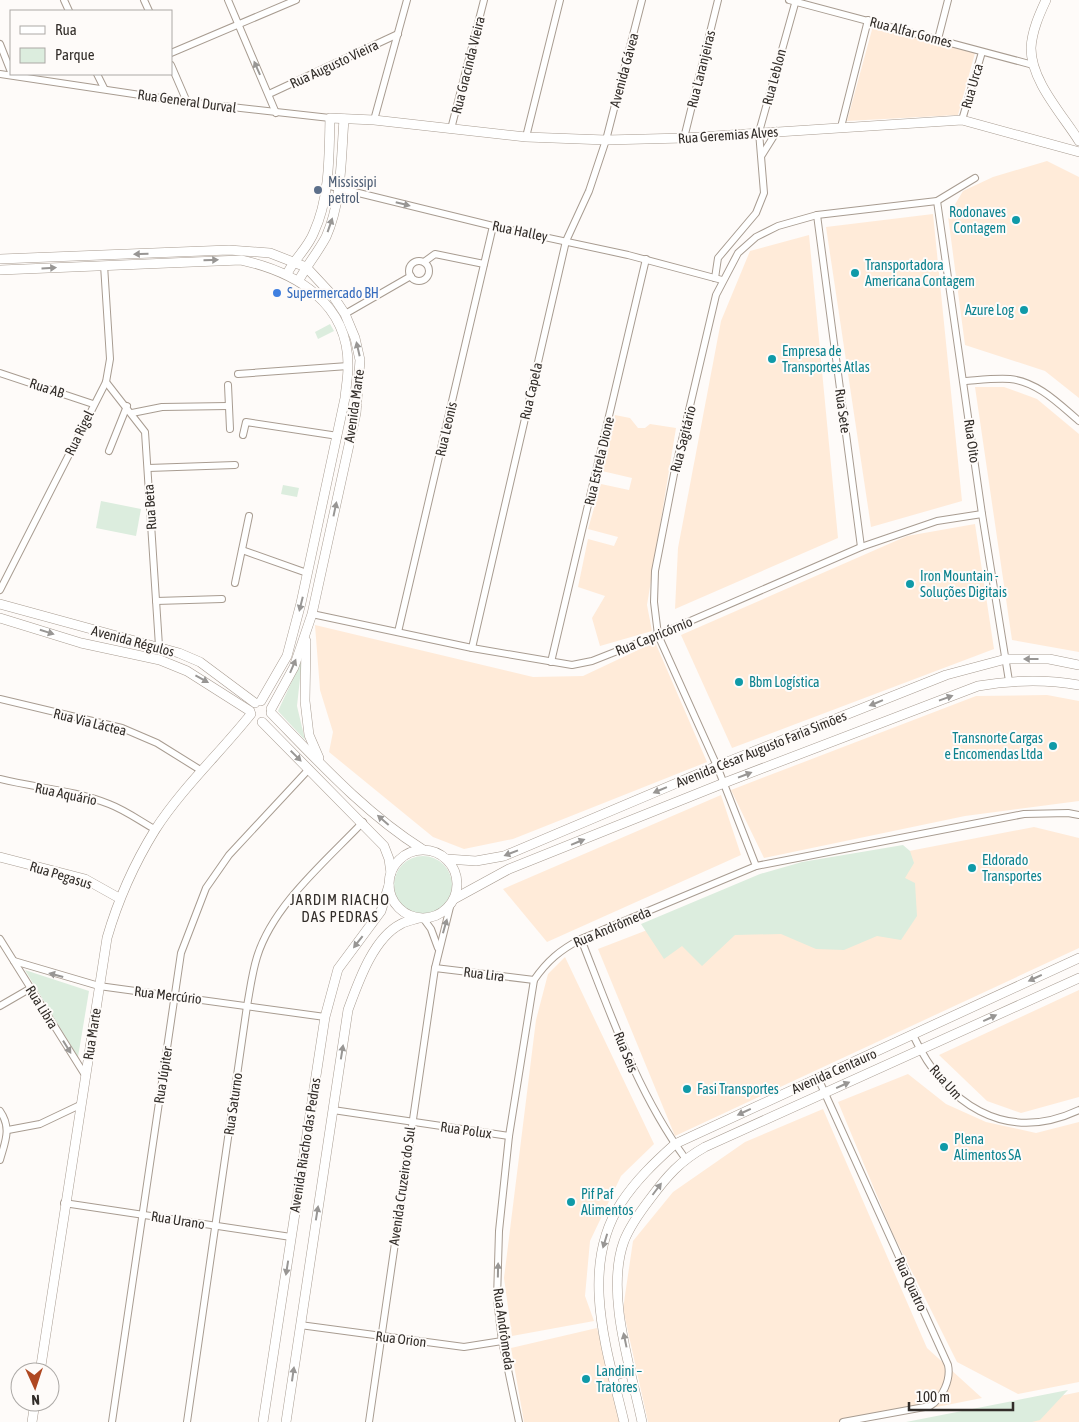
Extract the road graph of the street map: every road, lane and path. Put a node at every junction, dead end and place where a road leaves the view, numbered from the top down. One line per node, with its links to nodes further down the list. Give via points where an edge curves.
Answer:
1 (228, 0): 12 (street)
2 (296, 0): 12 (street)
3 (407, 0): 13 (street)
4 (484, 0): 32 (street, Rua Gracinda Vieira)
5 (560, 0): 35 (street)
6 (642, 0): 37 (street, Avenida Gávea)
7 (718, 0): 36 (street, Rua Laranjeiras)
8 (948, 0): 14 (street)
9 (1046, 0): 18 (street, via 1031,48)
10 (793, 1): 11 (street, Rua Alfar Gomes); 34 (street, Rua Leblon)
11 (868, 20): 14 (street, Rua Alfar Gomes); 31 (street)
12 (238, 25): 17 (street); 24 (street, one-way to 12)
13 (398, 34): 24 (street, Rua Augusto Vieira); 29 (street)
14 (938, 39): 16 (street, Rua Alfar Gomes)
15 (0, 44): 20 (street)
16 (982, 52): 18 (street, Rua Alfar Gomes); 30 (street, Rua Urca)
17 (172, 53)
18 (1033, 64): 38 (street, via 1041,83)
19 (172, 67): 25 (street)
20 (10, 69)
21 (19, 75): 23 (street, Rua General Durval)
22 (98, 75): 23 (street)
23 (104, 88): 25 (street, Rua General Durval)
24 (269, 94): 26 (street)
25 (187, 102): 26 (street, Rua General Durval)
26 (276, 113): 27 (street, Rua General Durval)
27 (330, 118): 28 (street, Rua General Durval); 42 (street)
28 (344, 119): 29 (street, Rua General Durval); 43 (street)
29 (374, 120): 32 (street, Rua Geremias Alves)
30 (962, 120): 31 (street, Rua Geremias Alves); 39 (street, Rua Geremias Alves)
31 (841, 127): 33 (street, Rua Geremias Alves)
32 (451, 129): 35 (street, Rua Geremias Alves)
33 (777, 131): 34 (street, Rua Geremias Alves); 40 (street)
34 (759, 132): 36 (street, Rua Geremias Alves); 40 (street, Rua Leblon)
35 (526, 136): 37 (street, Rua Geremias Alves)
36 (684, 138): 37 (street, Rua Geremias Alves)
37 (606, 140): 47 (street, Rua Capela, via 590,191)
38 (1079, 141)
39 (1079, 152)
40 (762, 155): 58 (street, Rua Leblon, via 765,183 760,205 718,258)
41 (975, 178): 44 (street, Rua Sagitário)
42 (326, 186): 43 (street, Rua Halley); 51 (street, via 314,232)
43 (339, 188): 46 (street, Rua Halley, one-way to 46); 54 (street, one-way to 43, via 325,238)
44 (937, 201): 45 (street, Rua Sagitário); 66 (street, Rua Oito)
45 (817, 215): 60 (street, Rua Sagitário, via 778,226 756,237 738,253); 82 (street, Rua Sete)
46 (493, 226): 47 (street, Rua Halley); 53 (street, Rua Leonis)
47 (566, 241): 49 (street, Rua Halley); 97 (street, Rua Capela)
48 (0, 259): 50 (street, Avenida Marte)
49 (646, 259): 58 (street, Rua Halley); 99 (street, Rua Estrela Dione)
50 (104, 260): 51 (street, Avenida Marte, one-way to 50, via 270,253 229,250); 55 (street, Avenida Marte, one-way to 50); 56 (street, Avenida Marte, one-way to 56, via 241,260); 67 (street, Rua Rigel, via 110,360)
51 (293, 260): 54 (street, Avenida Marte); 56 (street)
52 (424, 262): 53 (street, via 434,254); 57 (street, via 411,265); 57 (street, via 429,270 425,279 419,281)
53 (484, 264): 94 (street, Rua Leonis)
54 (306, 267): 59 (street); 61 (street, Avenida Marte)
55 (0, 270)
56 (287, 274): 59 (street, Avenida Marte)
57 (411, 276): 61 (street)
58 (714, 278): 60 (street, Rua Halley)
59 (299, 280): 62 (street, Avenida Marte, via 321,298)
60 (722, 280): 95 (street, Rua Sagitário, via 674,474 655,572)
61 (345, 314): 62 (street); 85 (street, Avenida Marte, one-way to 61, via 360,384 360,360)
62 (336, 320): 63 (street, Avenida Marte, via 343,336)
63 (348, 366): 65 (street); 76 (street, Avenida Marte)
64 (0, 373): 69 (street, Rua AB)
65 (238, 374)
66 (964, 381): 73 (street, via 1011,379 1030,384); 80 (street, Rua Oito)
67 (106, 382): 69 (street, Rua Rigel); 70 (street, Rua Beta)
68 (228, 385): 71 (street)
69 (93, 404): 87 (street, Rua Rigel)
70 (127, 406): 72 (street, Rua Beta); 77 (street)
71 (228, 406): 72 (street, via 162,407); 74 (street)
72 (132, 412): 79 (street, Rua Beta, via 146,432)
73 (1079, 421)
74 (230, 429)
75 (243, 435): 76 (street, via 246,422)
76 (338, 436): 84 (street, Avenida Marte)
77 (109, 451)
78 (236, 465): 79 (street)
79 (148, 468): 89 (street, Rua Beta)
80 (982, 514): 82 (street, Rua Capricórnio, via 936,520); 98 (street, Rua Oito)
81 (249, 516): 83 (street)
82 (861, 547): 95 (street, Rua Capricórnio)
83 (242, 550): 84 (street); 86 (street)
84 (307, 572): 85 (street); 104 (street, Avenida Marte, one-way to 104, via 287,656)
85 (320, 575): 91 (street, Avenida Marte)
86 (235, 583)
87 (0, 590)
88 (222, 599): 89 (street)
89 (156, 601): 96 (street, Rua Beta)
90 (0, 604): 96 (street, Avenida Régulos)
91 (312, 614): 93 (street, Avenida Marte); 94 (street, Rua Capricórnio)
92 (0, 618): 106 (street, Avenida Régulos, one-way to 106, via 81,643 178,667 209,683)
93 (306, 631): 105 (street, Avenida Marte, one-way to 93, via 294,667); 107 (street, via 305,701 309,735)
94 (398, 632): 97 (street, Rua Capricórnio)
95 (658, 635): 99 (street, Rua Capricórnio, via 592,661 572,665); 108 (street, Rua Sagitário)
96 (159, 646): 104 (street, Avenida Régulos, via 200,662)
97 (472, 648): 99 (street, Rua Capricórnio)
98 (1006, 659): 100 (street, Avenida César Augusto Faria Simões, one-way to 98, via 1049,659); 101 (street, Rua Oito); 108 (street, Avenida César Augusto Faria Simões, one-way to 108, via 946,675)
99 (551, 662)
100 (1079, 665)
101 (1009, 681): 102 (street, Avenida César Augusto Faria Simões); 112 (street, Avenida César Augusto Faria Simões, one-way to 101, via 978,686)
102 (1079, 685)
103 (0, 699): 110 (street, Rua Via Láctea, via 122,728 157,743)
104 (258, 702): 105 (street, Avenida Régulos, via 268,703); 106 (street, Avenida Marte)
105 (271, 711): 106 (street, Avenida Marte, via 268,719); 107 (street)
106 (254, 717): 109 (street, Avenida Régulos, one-way to 109); 110 (street, Rua Marte)
107 (322, 765): 116 (street, one-way to 107, via 386,823)
108 (718, 766): 112 (street, Rua Sagitário); 118 (street, Avenida César Augusto Faria Simões, one-way to 118, via 504,856 476,861)
109 (309, 769): 114 (street, Avenida Régulos); 135 (street, Rua Júpiter, via 229,855 206,888 181,953)
110 (202, 770): 115 (street, Rua Marte)
111 (0, 779): 115 (street, Rua Aquário, via 87,797 125,812)
112 (724, 783): 119 (street, Rua Sagitário); 123 (street, Avenida César Augusto Faria Simões, one-way to 112, via 509,869)
113 (1079, 815): 119 (street, Rua Andrômeda, via 1024,814)
114 (363, 822): 120 (street, Avenida Régulos, via 384,846); 137 (street, Rua Saturno, via 285,905 270,928 257,956)
115 (156, 830): 122 (street, Rua Marte)
116 (422, 849): 118 (street, via 440,853); 120 (street, via 403,856)
117 (0, 857): 122 (street, Rua Pegasus, via 85,879)
118 (447, 859): 123 (street, via 457,877 458,888)
119 (756, 866): 126 (street, Rua Andrômeda)
120 (391, 873): 121 (street)
121 (389, 885): 124 (street, via 395,903 402,910); 138 (street, Avenida Riacho das Pedras, one-way to 138, via 386,900 376,918 338,969)
122 (119, 898): 133 (street, Rua Marte, via 107,938)
123 (453, 901): 124 (street, via 444,911); 127 (street, Avenida Cruzeiro do Sul, one-way to 123)
124 (421, 918): 127 (street, via 431,929); 145 (street, Avenida Riacho das Pedras, one-way to 124, via 348,1010 360,977 389,933 400,924)
125 (0, 939): 129 (street, Rua Libra)
126 (580, 939): 132 (street, Rua Andrômeda, via 562,948); 151 (street, Rua Seis, via 633,1072)
127 (438, 949): 130 (street, Avenida Cruzeiro do Sul)
128 (1079, 958): 139 (street, Avenida Centauro, one-way to 139)
129 (14, 961): 133 (street, Rua Mercúrio, one-way to 129); 134 (street, Rua Libra)
130 (435, 968): 132 (street, Rua Lira); 148 (street, Avenida Cruzeiro do Sul)
131 (1079, 978): 140 (street, Avenida Centauro, one-way to 131)
132 (534, 980): 150 (street, Rua Andrômeda)
133 (99, 986): 135 (street, Rua Mercúrio); 141 (street, Rua Marte)
134 (31, 988): 136 (street); 141 (street, Rua Libra, one-way to 141)
135 (176, 996): 137 (street, Rua Mercúrio); 155 (street, Rua Júpiter)
136 (0, 1006)
137 (247, 1006): 138 (street, Rua Mercúrio); 156 (street, Rua Saturno)
138 (324, 1017): 157 (street, Avenida Riacho das Pedras)
139 (913, 1035): 140 (street, Rua Um); 142 (street, Avenida Centauro)
140 (921, 1051): 143 (street, Avenida Centauro, one-way to 140); 146 (street, Rua Um, via 957,1097 999,1119 1038,1122)
141 (85, 1075): 144 (street, Rua Marte)
142 (818, 1078): 143 (street, Rua Quatro); 151 (street, Avenida Centauro, one-way to 151)
143 (825, 1093): 152 (street, Avenida Centauro); 172 (street, Rua Quatro, via 950,1374 930,1406)
144 (80, 1105): 149 (street, via 40,1124); 154 (street, Rua Marte)
145 (333, 1110): 148 (street, Rua Polux); 158 (street, Avenida Riacho das Pedras, one-way to 145)
146 (1079, 1110)
147 (0, 1111): 149 (street)
148 (411, 1122): 150 (street, Rua Polux); 159 (street, Avenida Cruzeiro do Sul)
149 (8, 1130): 153 (street)
150 (509, 1136): 160 (street, Rua Andrômeda, one-way to 150, via 497,1299 499,1231)
151 (675, 1144): 152 (street, Rua Seis); 163 (street, Avenida Centauro, one-way to 163, via 647,1169 620,1204 605,1240 599,1286 600,1319)
152 (685, 1158): 162 (street, Avenida Centauro, one-way to 152, via 619,1314 619,1261 631,1226)
153 (0, 1160)
154 (64, 1204): 155 (street, Rua Urano); 161 (street, Rua Marte)
155 (142, 1215): 156 (street, Rua Urano); 164 (street, Rua Júpiter)
156 (216, 1226): 157 (street, Rua Urano); 165 (street, Rua Saturno)
157 (291, 1237): 166 (street, Avenida Riacho das Pedras, one-way to 166)
158 (300, 1325): 159 (street, Rua Orion); 167 (street, Avenida Riacho das Pedras, one-way to 158)
159 (382, 1336): 160 (street, Rua Orion, via 464,1347); 168 (street, Avenida Cruzeiro do Sul)
160 (502, 1341): 169 (street, Rua Andrômeda)
161 (41, 1362)
162 (631, 1370): 163 (street); 171 (street, Avenida Centauro)
163 (613, 1376): 170 (street, Avenida Centauro)
164 (112, 1422)
165 (186, 1422)
166 (263, 1422)
167 (286, 1422)
168 (368, 1422)
169 (520, 1422)
170 (624, 1422)
171 (642, 1422)
172 (843, 1422)

